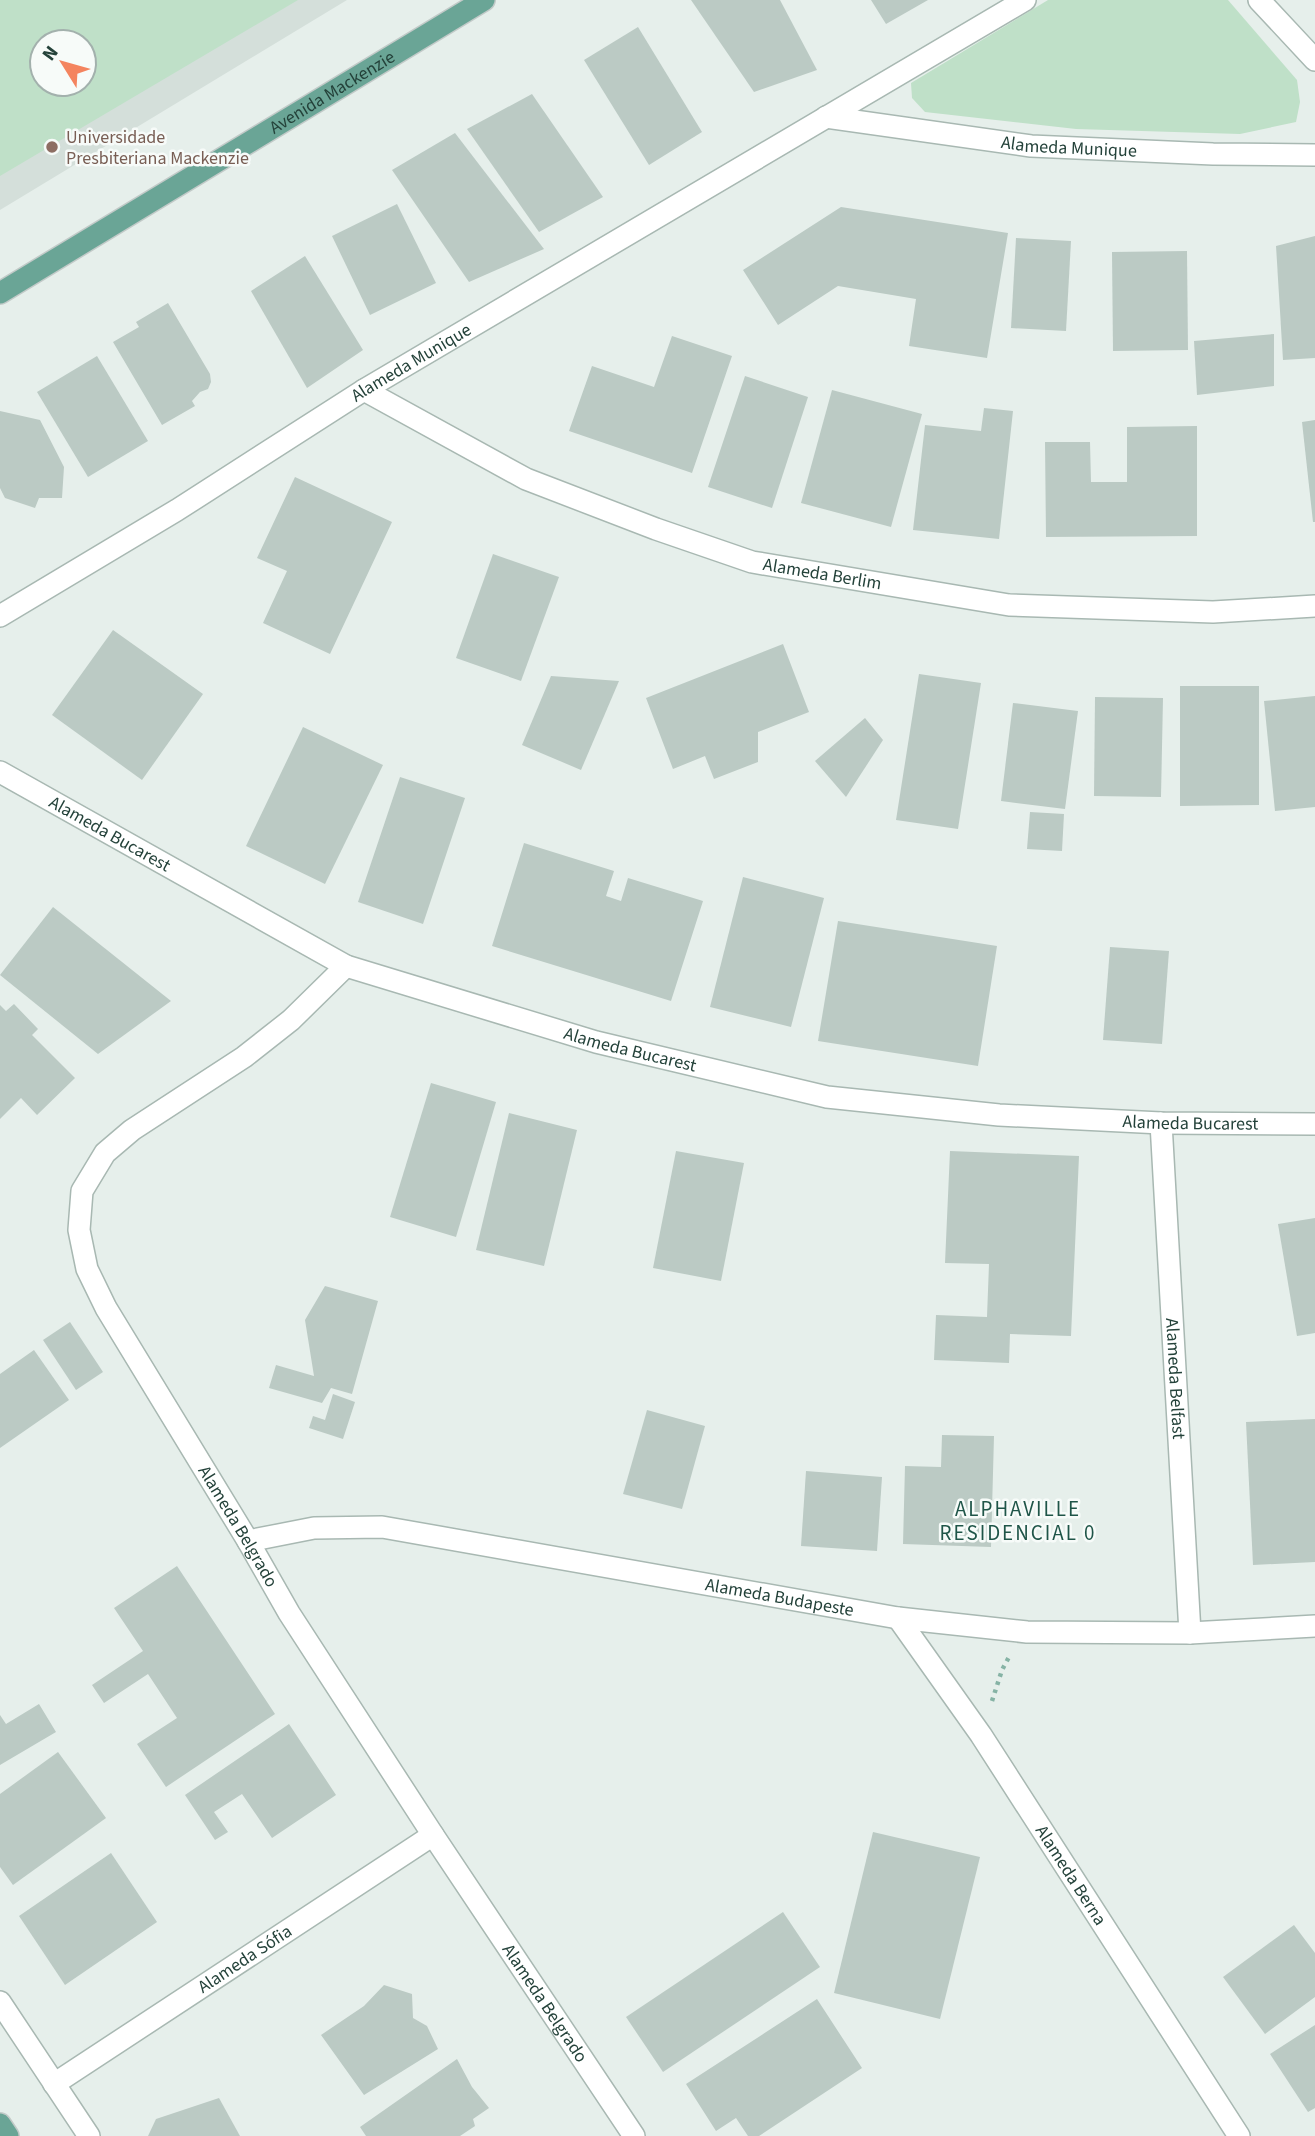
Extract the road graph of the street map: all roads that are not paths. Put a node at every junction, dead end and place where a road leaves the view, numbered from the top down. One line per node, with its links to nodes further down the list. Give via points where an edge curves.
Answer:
1 (484, 0): 7 (main road, Avenida Mackenzie)
2 (1025, 0): 5 (street, Alameda Munique)
3 (1259, 0): 4 (street)
4 (1315, 60)
5 (826, 117): 6 (street, Alameda Munique, via 1031,146); 8 (street, Alameda Munique)
6 (1315, 155)
7 (0, 293)
8 (364, 390): 9 (street, Alameda Berlim, via 526,479 752,562 1009,605 1213,612); 10 (street, Alameda Munique)
9 (1315, 606)
10 (0, 616)
11 (0, 772): 12 (street, Alameda Bucarest)
12 (346, 966): 13 (street, Alameda Bucarest, via 596,1042 827,1097 999,1115); 15 (street, Alameda Belgrado, via 291,1020 244,1057 132,1130 105,1153 82,1191 79,1230 87,1269 106,1308)
13 (1161, 1123): 14 (street, Alameda Bucarest); 18 (street, Alameda Belfast)
14 (1315, 1124)
15 (248, 1541): 16 (street, Alameda Budapeste, via 314,1528 382,1527); 19 (street, Alameda Belgrado, via 289,1613)
16 (898, 1618): 18 (street, Alameda Budapeste, via 1027,1632); 26 (street, Alameda Berna, via 981,1735)
17 (1315, 1626): 18 (street, Alameda Budapeste)
18 (1190, 1633)
19 (433, 1835): 21 (street, Alameda Sófia); 25 (street, Alameda Belgrado)
20 (0, 2002): 21 (street)
21 (54, 2084): 24 (street)
22 (0, 2124): 23 (main road)
23 (8, 2136)
24 (89, 2136)
25 (635, 2136)
26 (1239, 2136)

